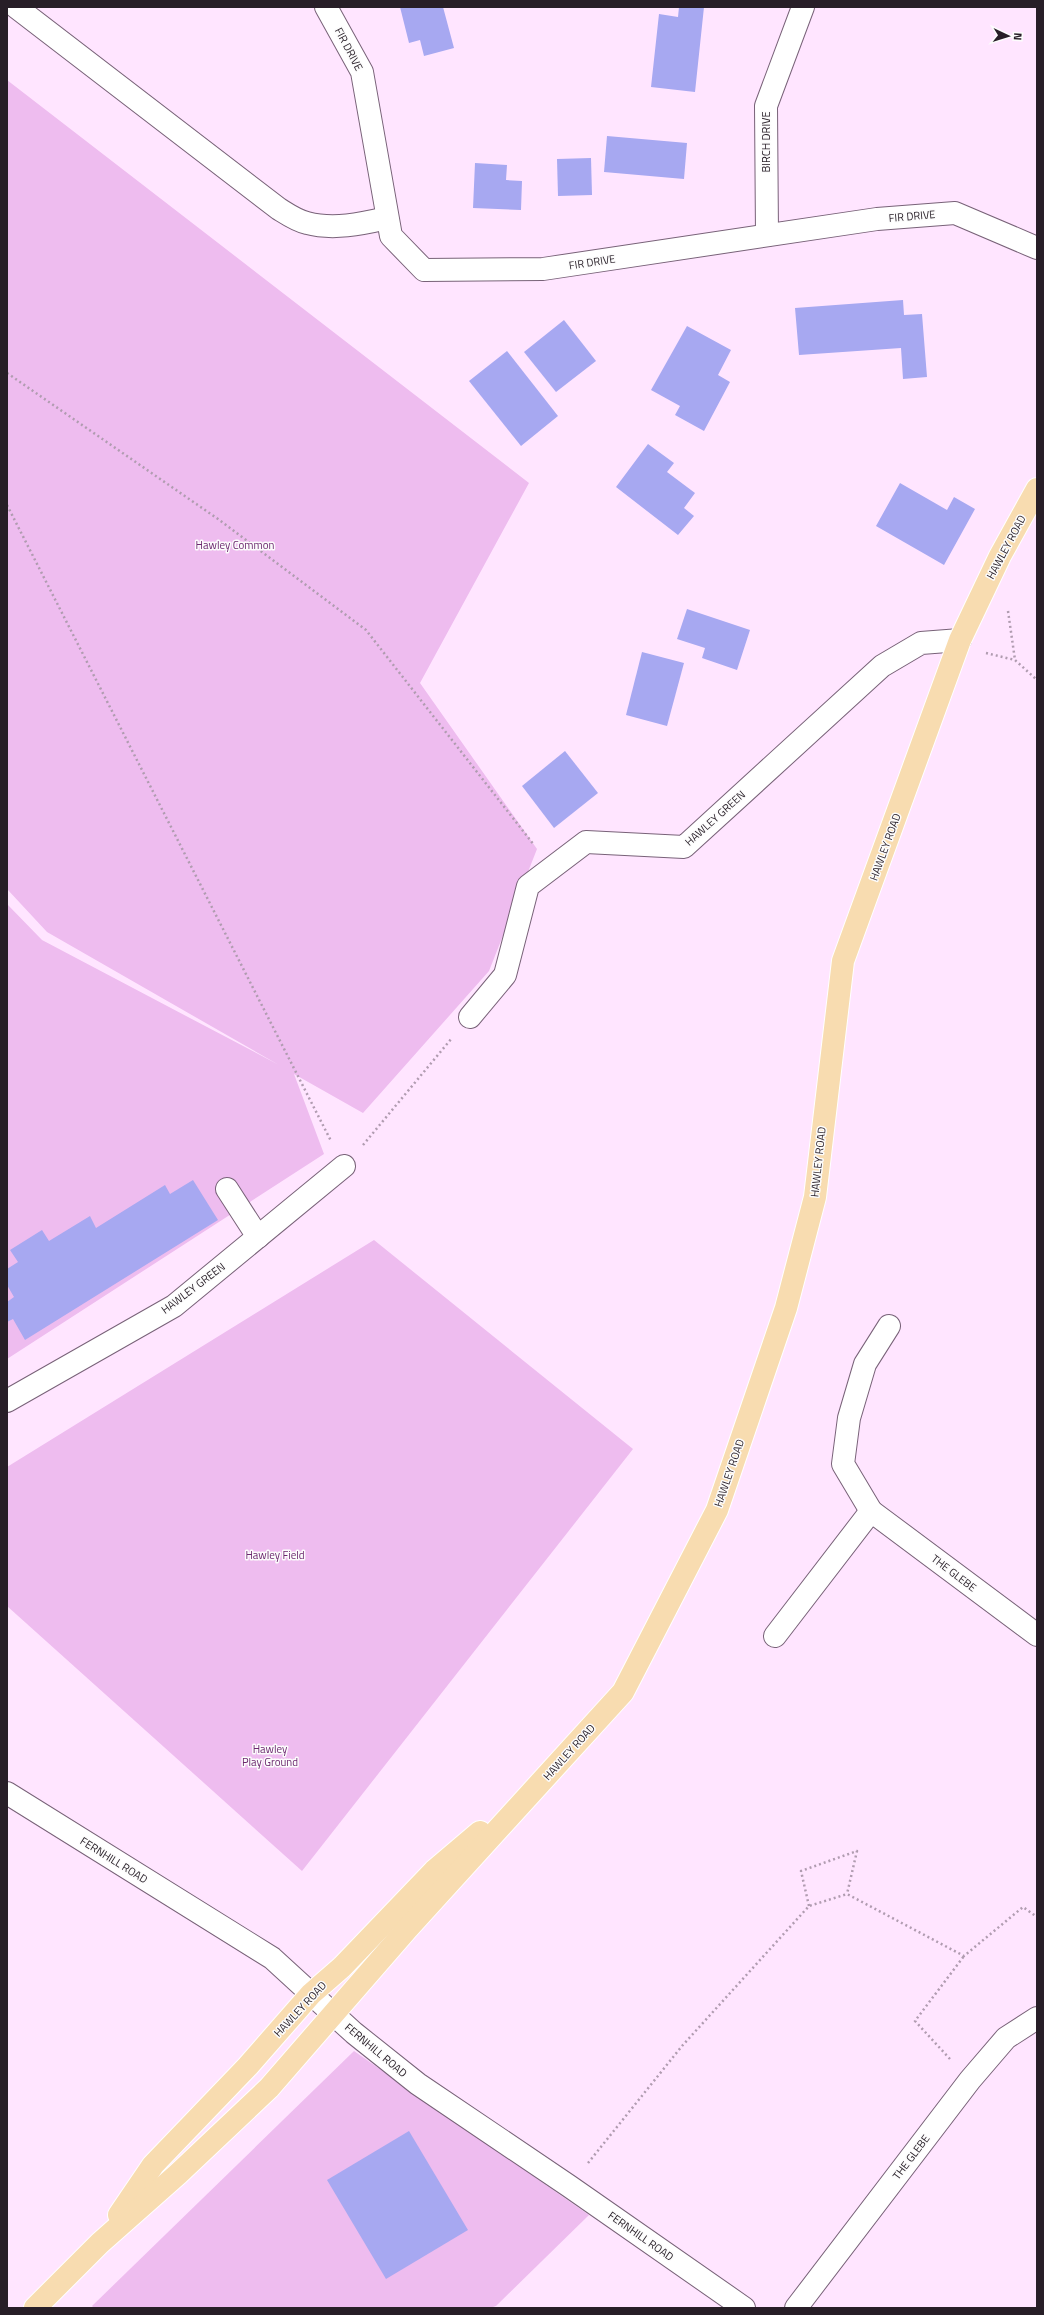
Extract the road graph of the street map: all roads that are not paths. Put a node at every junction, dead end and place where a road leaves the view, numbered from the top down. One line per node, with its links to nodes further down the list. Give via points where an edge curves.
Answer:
1 (16, 7): 4 (street, via 279,210 306,223 333,226 357,225)
2 (326, 7): 4 (street, FIR DRIVE, via 362,72)
3 (803, 7): 5 (street, BIRCH DRIVE, via 766,106)
4 (387, 218): 5 (street, FIR DRIVE, via 391,236 424,270 543,269)
5 (767, 235): 6 (street, FIR DRIVE, via 877,219 955,213)
6 (1037, 248)
7 (1037, 489): 8 (main road, HAWLEY ROAD, via 1000,556)
8 (960, 640): 9 (street, HAWLEY GREEN, via 921,643 882,666 684,847 586,842 528,886 505,975); 19 (main road, HAWLEY ROAD, via 843,961 816,1197 786,1308 717,1510 624,1692)
9 (470, 1017)
10 (344, 1166): 12 (street, HAWLEY GREEN)
11 (227, 1189): 12 (street)
12 (258, 1237): 14 (street, HAWLEY GREEN, via 174,1306)
13 (889, 1326): 15 (street, THE GLEBE, via 865,1364 849,1418 843,1464)
14 (7, 1402)
15 (871, 1511): 16 (street, THE GLEBE); 17 (street)
16 (1037, 1635)
17 (775, 1636)
18 (7, 1793): 20 (street, FERNHILL ROAD, via 272,1958)
19 (525, 1800): 20 (main road, HAWLEY ROAD, via 495,1820 434,1871 342,1967); 21 (main road, HAWLEY ROAD, via 408,1928)
20 (311, 1994): 21 (street, FERNHILL ROAD); 23 (main road, HAWLEY ROAD, via 248,2066 153,2165)
21 (335, 2014): 23 (main road, HAWLEY ROAD, via 269,2088); 25 (street, FERNHILL ROAD, via 418,2084)
22 (1037, 2018): 26 (street, THE GLEBE, via 1006,2038 970,2080)
23 (100, 2243): 24 (main road, HAWLEY ROAD)
24 (35, 2308)
25 (744, 2308)
26 (796, 2308)

